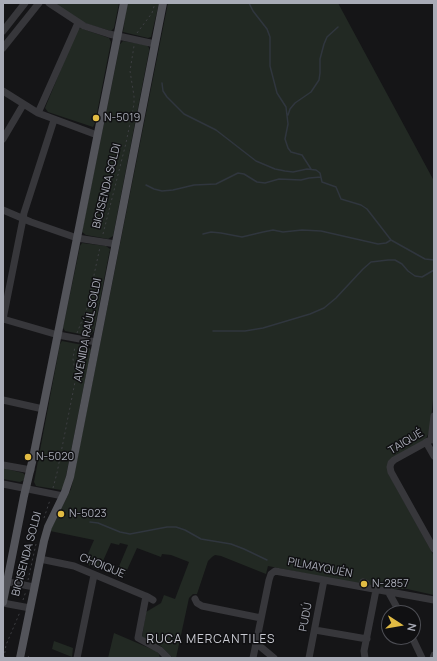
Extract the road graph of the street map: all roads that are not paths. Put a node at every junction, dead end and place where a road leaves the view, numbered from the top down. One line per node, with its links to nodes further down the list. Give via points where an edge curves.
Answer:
1 (25, 3): 7 (street)
2 (39, 3): 10 (street)
3 (49, 3): 6 (street)
4 (124, 3): 8 (main road)
5 (163, 3): 9 (main road, AVENIDA RAÚL SOLDI)
6 (78, 23): 8 (street); 13 (street)
7 (3, 31)
8 (117, 36): 9 (street); 15 (main road)
9 (155, 44): 20 (main road, AVENIDA RAÚL SOLDI)
10 (3, 48)
11 (3, 91): 12 (street)
12 (23, 104): 13 (street); 16 (street)
13 (38, 113): 14 (street)
14 (54, 120): 15 (street); 18 (street)
15 (98, 135): 19 (main road)
16 (3, 139)
17 (3, 210): 18 (street)
18 (23, 219): 19 (street); 21 (street)
19 (77, 238): 20 (street); 22 (main road)
20 (116, 244): 23 (main road, AVENIDA RAÚL SOLDI)
21 (3, 319): 22 (street)
22 (58, 335): 23 (street); 25 (main road)
23 (96, 342): 33 (main road, AVENIDA RAÚL SOLDI, via 70,477)
24 (3, 400): 25 (street)
25 (43, 409): 30 (main road)
26 (434, 416): 27 (street)
27 (430, 440): 28 (street); 34 (street, TAIQUÉ, via 394,460 391,472)
28 (434, 456)
29 (3, 465): 30 (street)
30 (31, 470): 32 (main road)
31 (3, 484): 32 (street)
32 (26, 489): 33 (street); 38 (main road)
33 (63, 496): 35 (main road, AVENIDA RAÚL SOLDI, via 48,527)
34 (434, 548)
35 (40, 559): 36 (street, CHOIQUE, via 72,565); 39 (main road, AVENIDA RAÚL SOLDI)
36 (94, 575): 42 (street, CHOIQUE); 56 (street)
37 (324, 580): 40 (street, PILMAYQUÉN); 49 (street, PILMAYQUÉN, via 273,572 269,580); 50 (street, PUDÚ)
38 (5, 581): 39 (street); 46 (main road)
39 (31, 586): 48 (main road, AVENIDA RAÚL SOLDI)
40 (376, 590): 41 (street, PILMAYQUÉN); 51 (street)
41 (389, 593): 45 (street, PILMAYQUÉN); 47 (street)
42 (146, 596): 44 (street, CHOIQUE); 57 (street, via 138,638 160,650)
43 (195, 599): 49 (street, via 202,606)
44 (153, 600)
45 (434, 600)
46 (3, 602): 48 (street)
47 (396, 605)
48 (26, 608): 55 (main road, AVENIDA RAÚL SOLDI)
49 (262, 618): 52 (street)
50 (315, 630): 51 (street); 60 (street, PUDÚ)
51 (367, 639): 61 (street)
52 (256, 643): 58 (street); 59 (street)
53 (416, 645): 62 (street)
54 (434, 655): 63 (street)
55 (20, 658)
56 (77, 658)
57 (168, 658)
58 (253, 658)
59 (274, 658)
60 (309, 658)
61 (365, 658)
62 (422, 658)
63 (433, 658)

